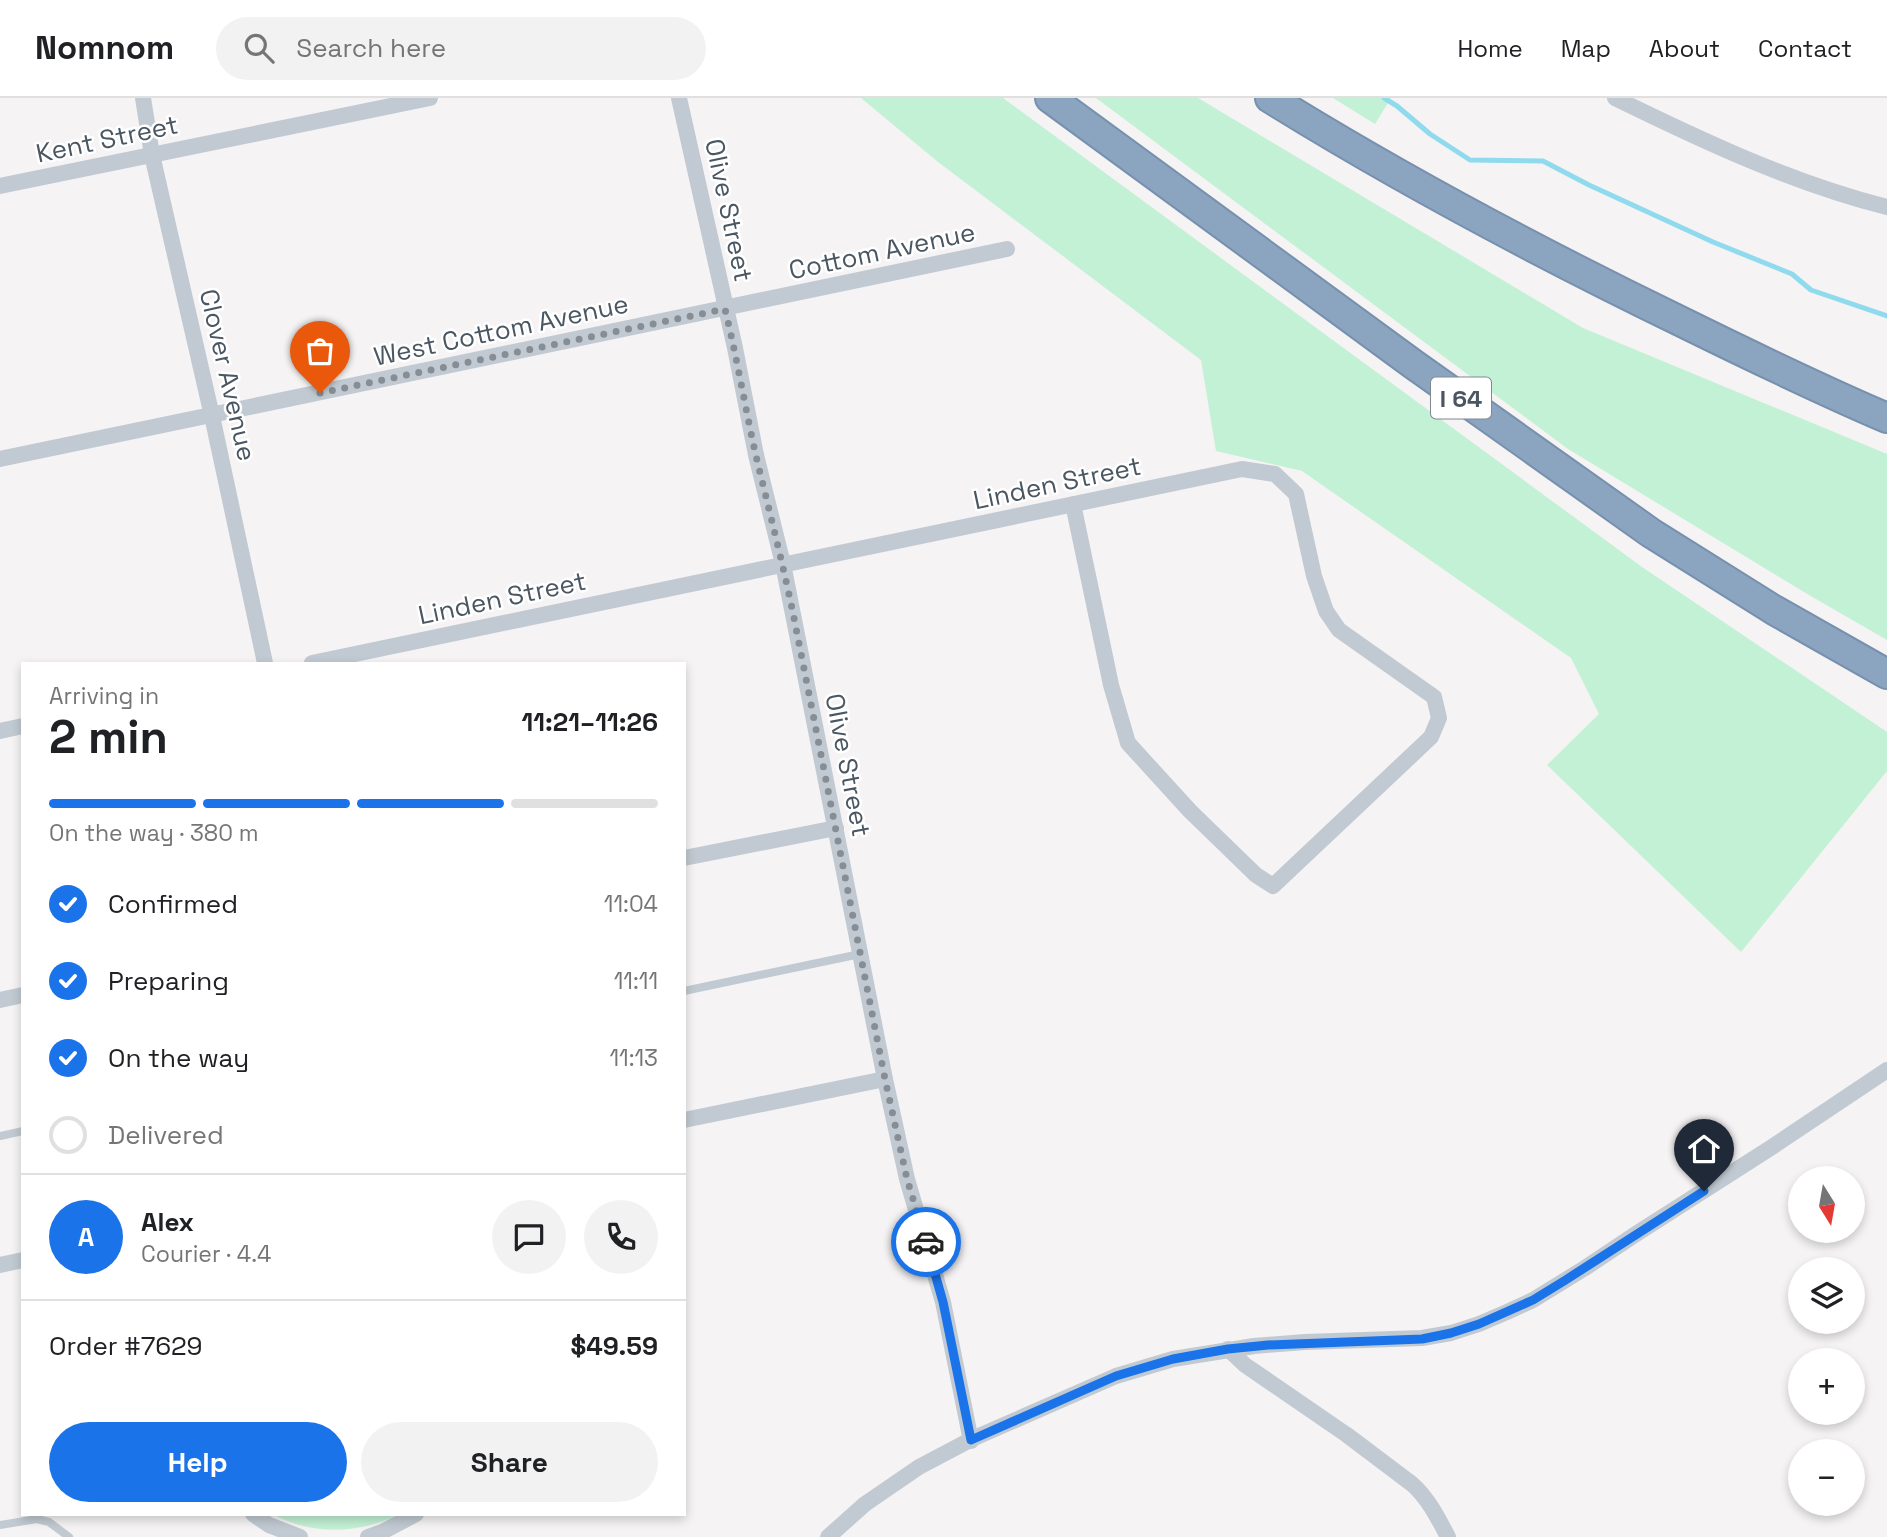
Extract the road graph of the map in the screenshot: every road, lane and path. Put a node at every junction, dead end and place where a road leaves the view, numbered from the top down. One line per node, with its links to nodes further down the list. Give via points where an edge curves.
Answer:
1 (143, 98): 7 (street, Clover Avenue)
2 (430, 98): 7 (street, Kent Street)
3 (679, 98): 11 (street, Olive Street)
4 (1051, 98): 19 (highway, I 64, via 1651,533 1773,610)
5 (1270, 98): 13 (highway, via 1578,271)
6 (1615, 98): 9 (street, via 1743,158)
7 (152, 155): 8 (street, Kent Street); 12 (street, Clover Avenue)
8 (0, 186)
9 (1887, 207)
10 (1007, 249): 11 (street, Cottom Avenue)
11 (725, 309): 12 (street, West Cottom Avenue); 16 (street, Olive Street)
12 (212, 415): 14 (street, West Cottom Avenue); 17 (street, Clover Avenue)
13 (1887, 418)
14 (0, 459)
15 (1073, 505): 15 (street, Linden Street, via 1242,470 1275,474 1296,495 1314,576 1326,611 1339,630 1434,697 1439,718 1430,737 1273,886 1190,811 1128,743 1111,685); 16 (street, Linden Street)
16 (783, 564): 18 (street, Linden Street); 22 (street, Olive Street)
17 (265, 662)
18 (317, 662)
19 (1887, 674)
20 (21, 726): 21 (street)
21 (0, 731)
22 (836, 828): 23 (street); 24 (street, Olive Street)
23 (686, 858)
24 (860, 954): 25 (lane); 29 (street, Olive Street)
25 (686, 992)
26 (21, 995): 27 (street)
27 (0, 1000)
28 (1887, 1070): 35 (street, via 1586,1268 1497,1316 1422,1339)
29 (885, 1079): 30 (street); 36 (street, Olive Street, via 907,1179 943,1302)
30 (686, 1119)
31 (21, 1131): 32 (lane)
32 (0, 1136)
33 (21, 1260): 34 (street)
34 (0, 1265)
35 (1228, 1349): 36 (street, via 1116,1376); 44 (street, via 1412,1484)
36 (971, 1440): 43 (street, via 892,1484)
37 (256, 1516): 41 (street)
38 (413, 1516): 42 (street)
39 (0, 1525): 40 (lane, via 37,1519 50,1522)
40 (69, 1537)
41 (297, 1537)
42 (369, 1537)
43 (828, 1537)
44 (1448, 1537)

